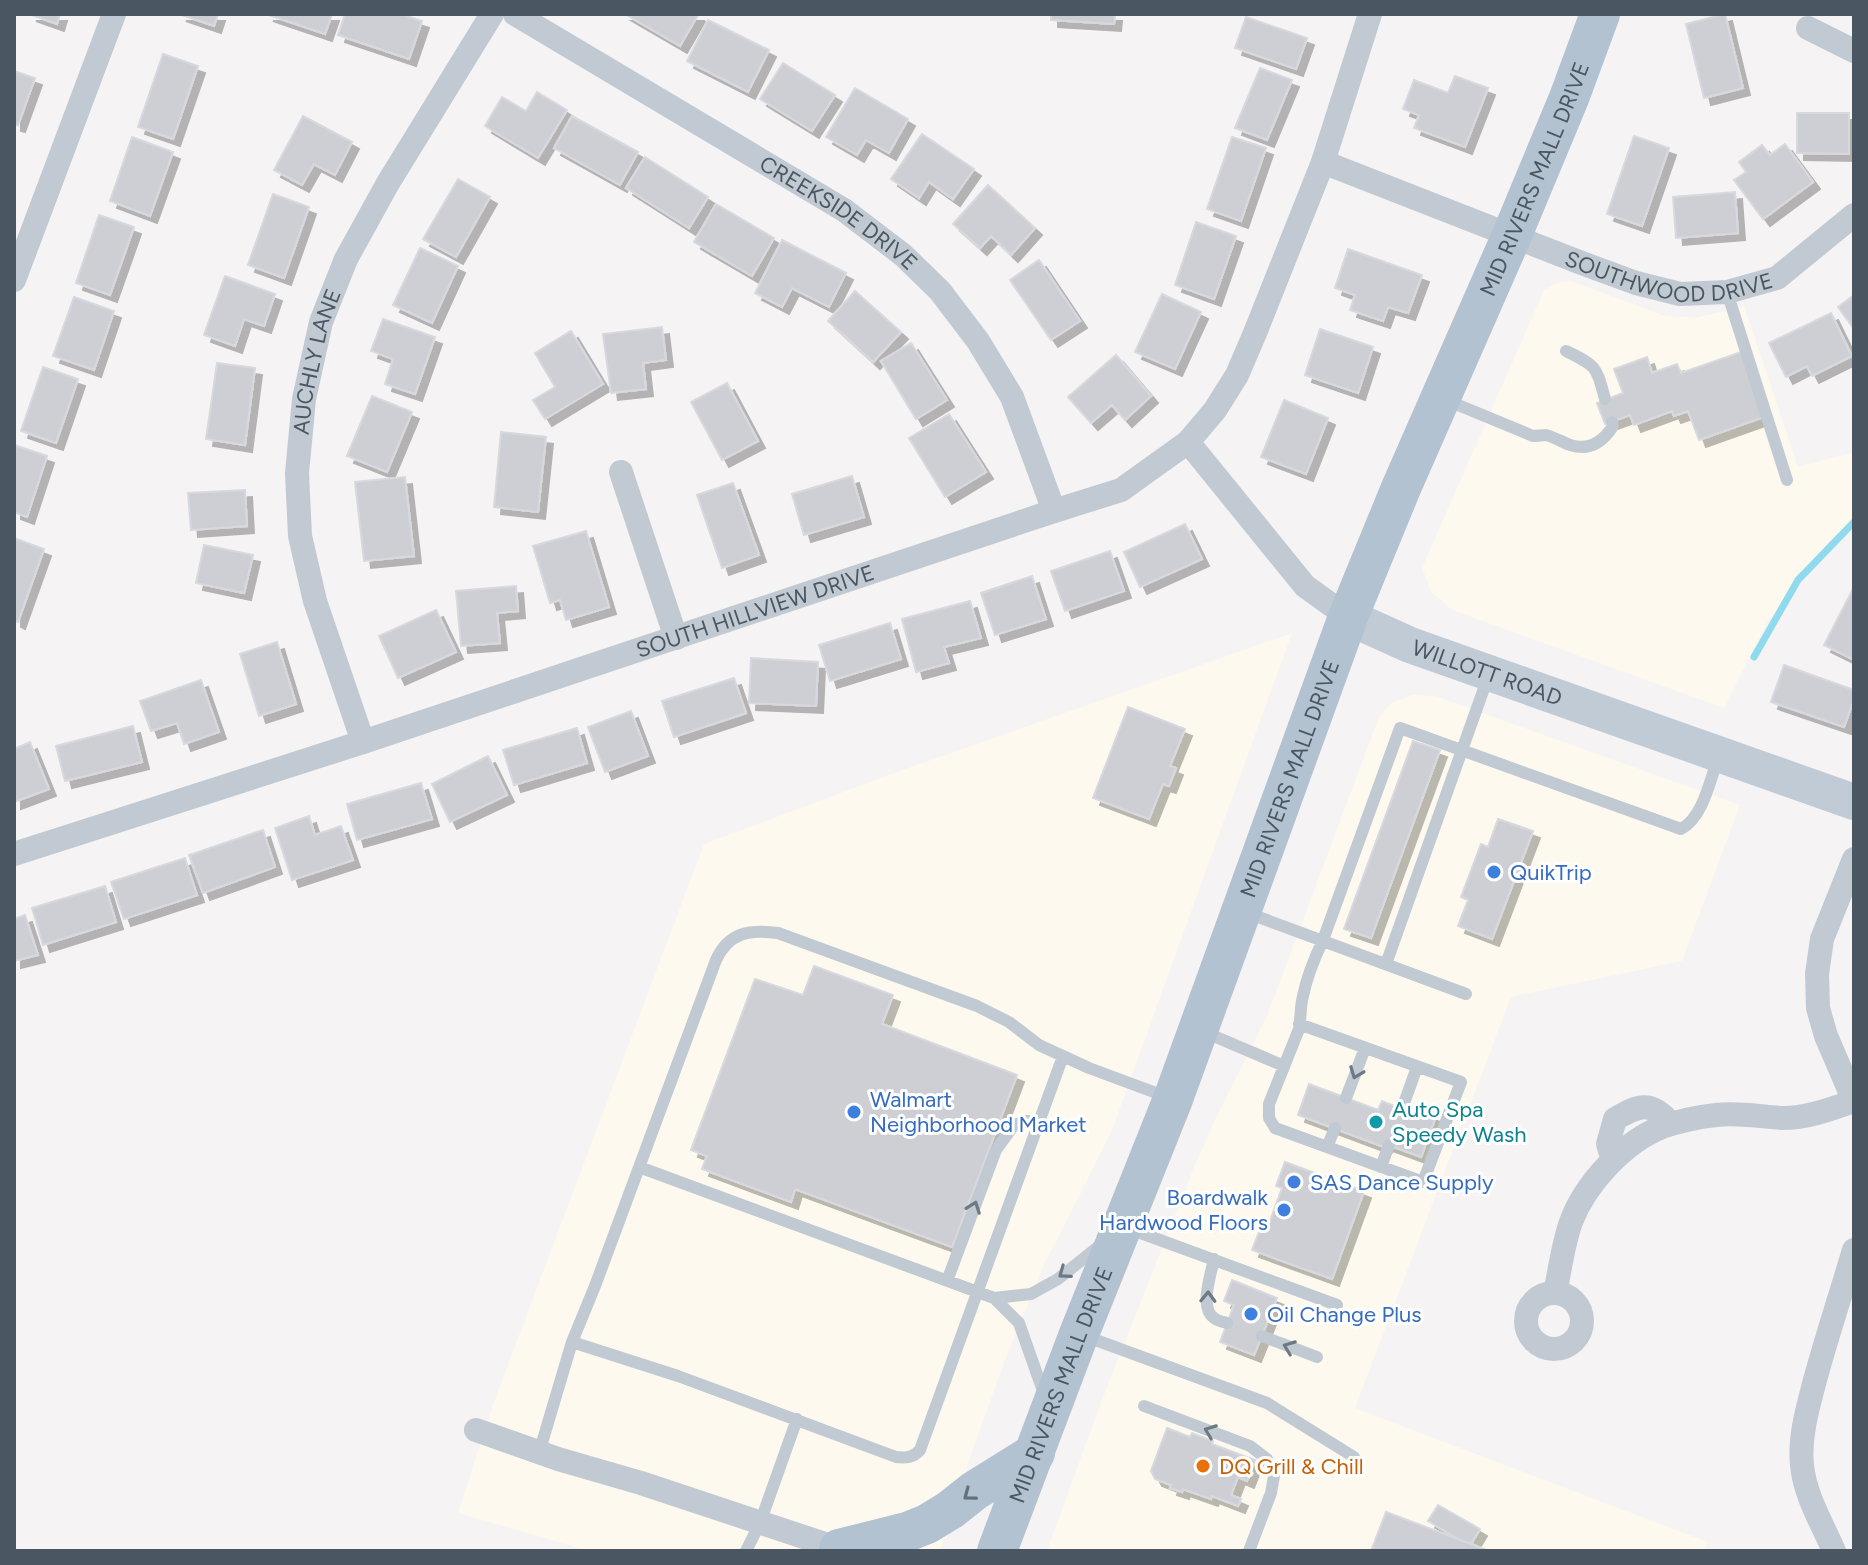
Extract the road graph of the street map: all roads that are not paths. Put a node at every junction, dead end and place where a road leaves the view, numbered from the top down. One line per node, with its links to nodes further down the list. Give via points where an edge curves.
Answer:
1 (114, 14): 11 (street)
2 (492, 14): 24 (street, AUCHLY LANE, via 346,259 321,322 304,399 297,473 300,536 315,601)
3 (515, 14): 20 (street, CREEKSIDE DRIVE, via 844,210 903,255 940,291 1012,397)
4 (1370, 14): 8 (street, SOUTH HILLVIEW DRIVE)
5 (1600, 14): 10 (main road, MID RIVERS MALL DRIVE)
6 (1808, 28): 7 (street)
7 (1854, 51)
8 (1323, 162): 10 (street, SOUTHWOOD DRIVE); 17 (street, SOUTH HILLVIEW DRIVE, via 1237,375)
9 (1854, 215): 12 (street, SOUTHWOOD DRIVE, via 1777,278)
10 (1512, 235): 12 (street, SOUTHWOOD DRIVE, via 1636,283 1680,294); 14 (main road, MID RIVERS MALL DRIVE)
11 (14, 280)
12 (1727, 292): 19 (lane)
13 (1566, 351): 15 (lane, via 1597,369)
14 (1440, 398): 16 (lane, via 1533,436 1547,435 1574,446 1598,442); 21 (main road, MID RIVERS MALL DRIVE)
15 (1605, 399)
16 (1612, 422)
17 (1188, 442): 20 (street, SOUTH HILLVIEW DRIVE, via 1121,490); 21 (street, WILLOTT ROAD, via 1305,586)
18 (621, 472): 22 (street)
19 (1787, 480)
20 (1054, 511): 22 (street, SOUTH HILLVIEW DRIVE)
21 (1348, 617): 23 (main road, WILLOTT ROAD); 30 (main road, MID RIVERS MALL DRIVE)
22 (676, 638): 24 (street, SOUTH HILLVIEW DRIVE)
23 (1490, 672): 25 (lane); 26 (main road, WILLOTT ROAD)
24 (363, 742): 28 (street, SOUTH HILLVIEW DRIVE)
25 (1462, 750): 26 (lane, via 1681,829 1699,810); 31 (lane, via 1400,728); 32 (lane)
26 (1719, 754): 27 (main road, WILLOTT ROAD)
27 (1854, 802)
28 (14, 854)
29 (1854, 859): 42 (street, via 1822,939 1817,974 1826,1036)
30 (1242, 911): 31 (lane); 35 (main road, MID RIVERS MALL DRIVE)
31 (1323, 940): 32 (lane); 34 (lane, via 1311,966)
32 (1386, 964): 33 (lane)
33 (1466, 994)
34 (1299, 1024): 36 (lane); 38 (lane)
35 (1199, 1030): 38 (lane); 41 (main road, MID RIVERS MALL DRIVE)
36 (1365, 1048): 39 (lane); 40 (lane, one-way to 40)
37 (1063, 1056): 41 (lane); 44 (lane); 48 (lane, via 977,1006 778,933 754,930 721,948)
38 (1284, 1066): 47 (lane, via 1269,1118 1275,1128)
39 (1417, 1067): 43 (lane); 49 (lane, via 1461,1082 1423,1182)
40 (1346, 1098)
41 (1173, 1099): 50 (main road, MID RIVERS MALL DRIVE)
42 (1854, 1101): 55 (street, via 1785,1118 1718,1115 1671,1124 1638,1141 1613,1160 1582,1199 1571,1222)
43 (1402, 1109)
44 (1040, 1121): 53 (lane, one-way to 44, via 996,1150 1014,1125); 54 (lane)
45 (1335, 1128): 47 (lane)
46 (1389, 1145): 49 (lane)
47 (1327, 1147): 49 (lane)
48 (639, 1167): 53 (lane); 61 (lane)
49 (1381, 1167)
50 (1124, 1226): 52 (lane); 56 (lane, one-way to 56, via 1031,1294); 59 (main road, MID RIVERS MALL DRIVE)
51 (1854, 1250): 75 (street, via 1803,1435 1806,1487)
52 (1214, 1259): 57 (lane); 58 (lane, one-way to 52, via 1212,1318 1208,1310)
53 (947, 1281): 54 (lane)
54 (979, 1292): 56 (lane); 65 (lane, via 916,1455 896,1457)
55 (1555, 1293)
56 (994, 1298): 64 (lane, via 1019,1323)
57 (1337, 1305)
58 (1227, 1323)
59 (1079, 1334): 64 (main road, MID RIVERS MALL DRIVE); 69 (lane, via 1267,1403)
60 (1262, 1336): 62 (lane, one-way to 60)
61 (572, 1342): 65 (lane); 67 (lane)
62 (1317, 1357)
63 (1144, 1406): 74 (lane, one-way to 63, via 1271,1493 1274,1476 1267,1459 1250,1446)
64 (1050, 1412): 68 (main road, MID RIVERS MALL DRIVE)
65 (797, 1419): 70 (lane)
66 (476, 1430): 67 (street)
67 (539, 1453): 70 (street)
68 (1035, 1453): 71 (main road, one-way to 71, via 927,1524); 73 (main road, MID RIVERS MALL DRIVE)
69 (1354, 1457)
70 (760, 1523): 71 (street); 72 (lane)
71 (842, 1550)
72 (746, 1551)
73 (997, 1551)
74 (1249, 1551)
75 (1834, 1551)

